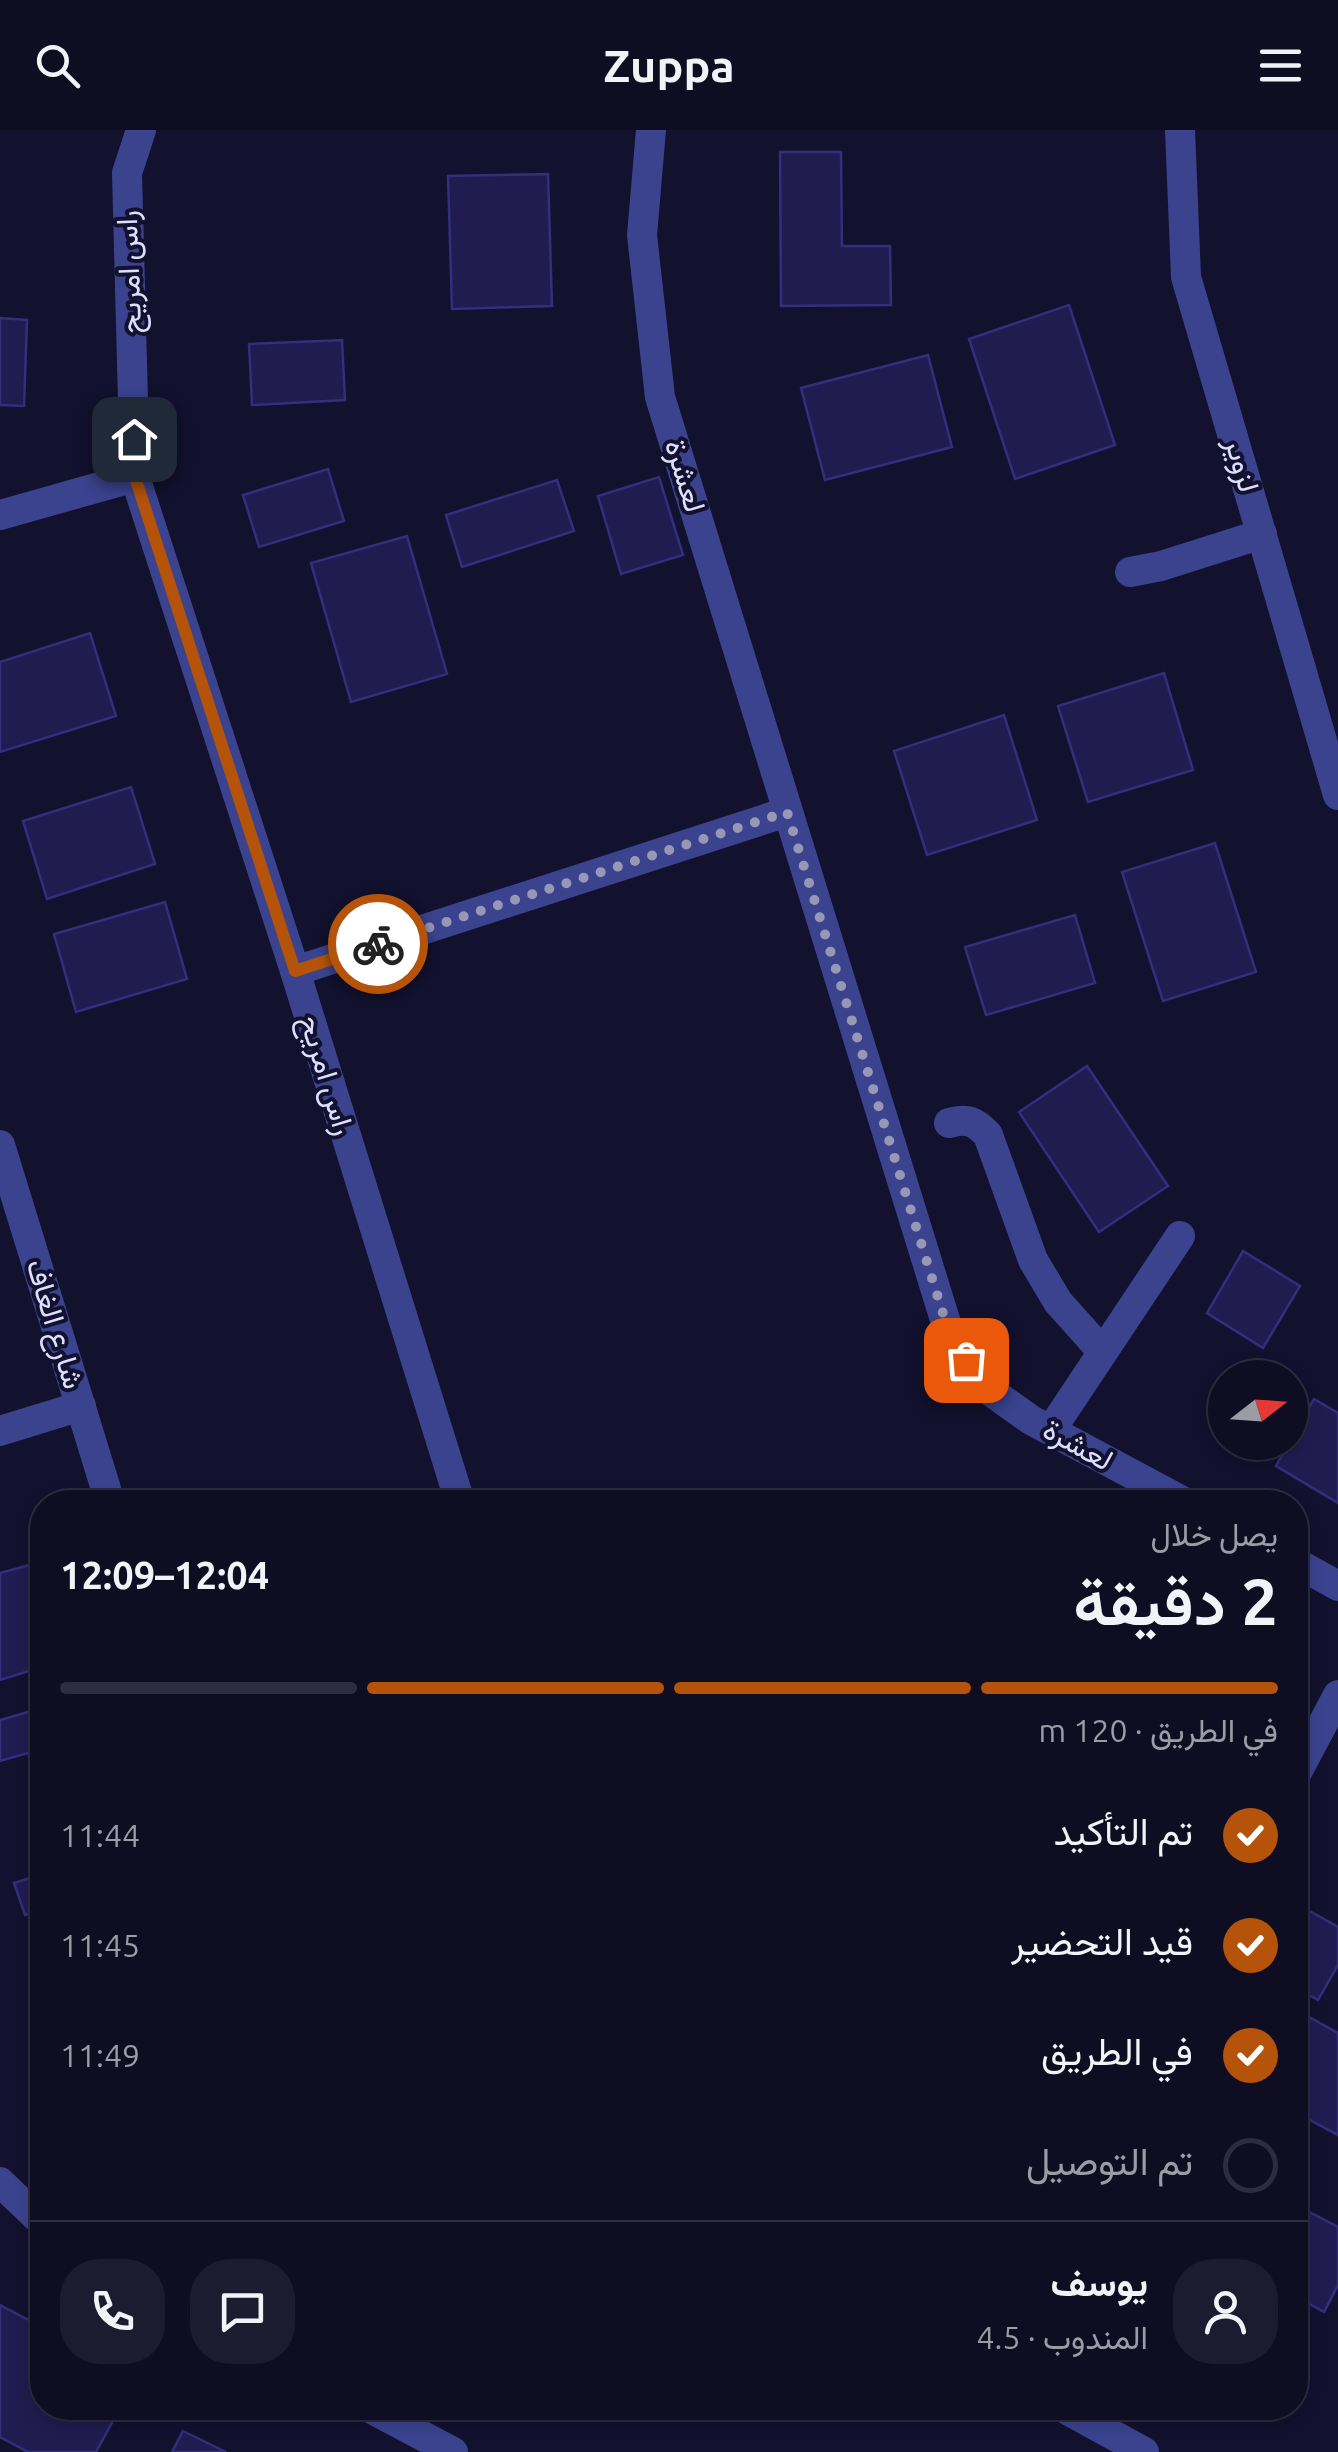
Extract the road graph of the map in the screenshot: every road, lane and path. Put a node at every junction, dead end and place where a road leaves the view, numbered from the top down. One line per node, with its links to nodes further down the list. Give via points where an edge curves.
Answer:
1 (142, 130): 4 (street, راس امريح, via 127,173)
2 (651, 130): 9 (street, لعشرة, via 642,234 660,397)
3 (1180, 130): 6 (street, لزوير, via 1186,277)
4 (135, 477): 5 (street); 10 (street, راس امريح)
5 (0, 516)
6 (1262, 534): 7 (street); 8 (street, لزوير)
7 (1130, 572)
8 (1338, 795)
9 (787, 812): 10 (street); 16 (street, لعشرة, via 950,1336 982,1384)
10 (295, 971): 19 (street, راس امريح)
11 (949, 1123): 14 (street, via 963,1119 988,1135 1033,1260 1058,1302)
12 (0, 1146): 15 (street, شارع الغاف)
13 (1180, 1236): 14 (street)
14 (1102, 1350): 16 (street)
15 (81, 1406): 17 (street); 18 (street, شارع الغاف)
16 (1050, 1430): 20 (street, لعشرة)
17 (0, 1431)
18 (106, 1490)
19 (456, 1490)
20 (1162, 1490)
21 (1308, 1569): 22 (street)
22 (1338, 1586)
23 (1338, 1695): 24 (street)
24 (1308, 1752)
25 (0, 2182): 26 (street)
26 (30, 2211)
27 (393, 2420): 29 (street)
28 (1086, 2420): 30 (street)
29 (453, 2452)
30 (1144, 2452)

